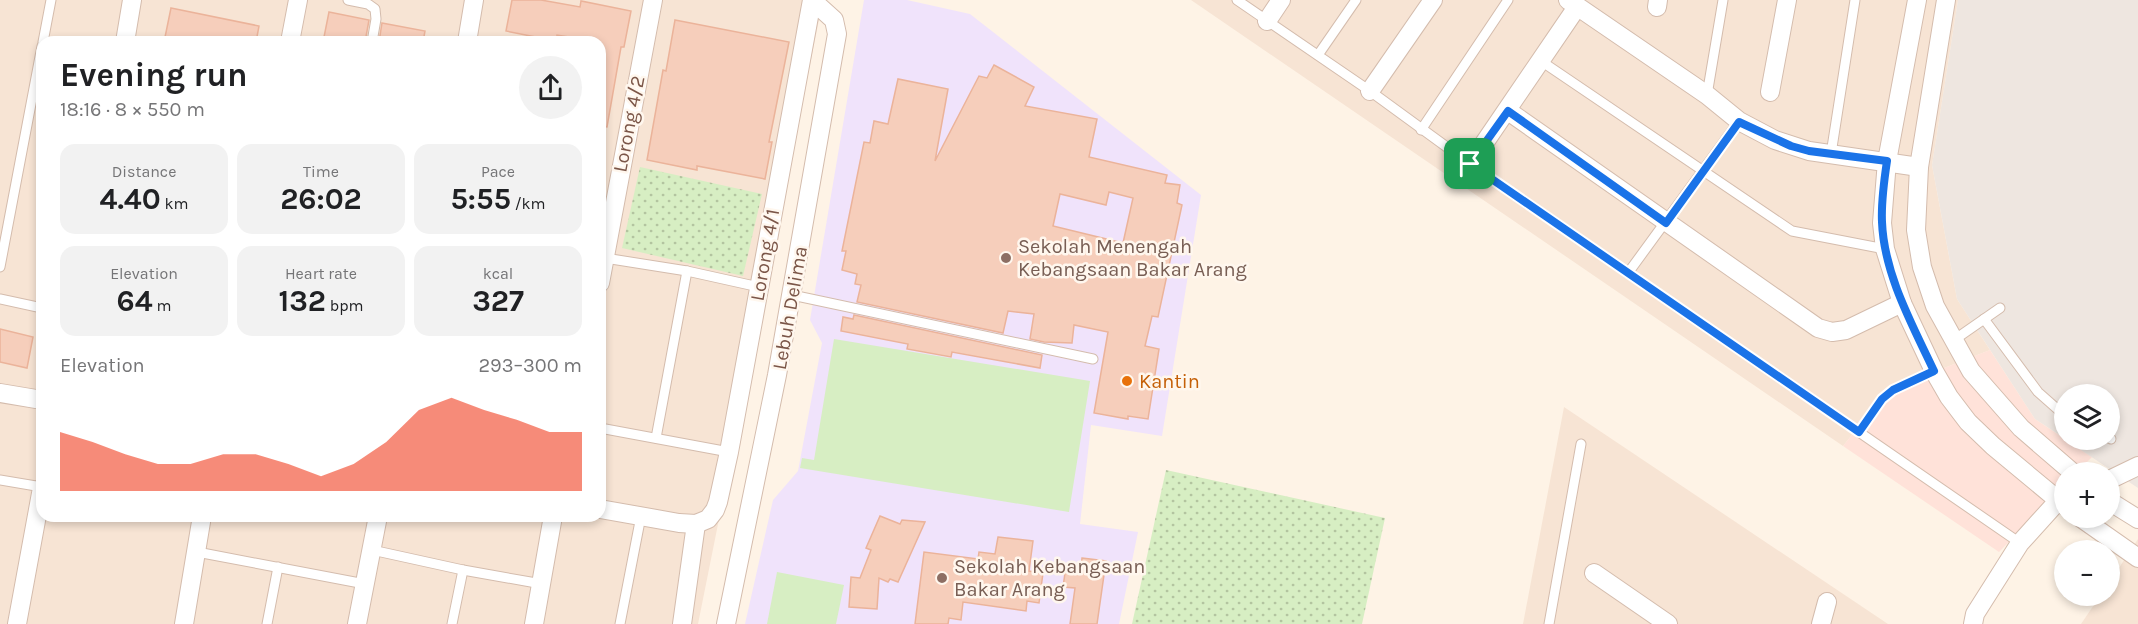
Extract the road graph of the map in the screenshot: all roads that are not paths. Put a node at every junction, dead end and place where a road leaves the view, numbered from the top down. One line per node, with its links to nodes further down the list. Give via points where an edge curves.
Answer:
1 (51, 0): 20 (lane)
2 (132, 0): 21 (street)
3 (298, 0): 22 (street)
4 (348, 0): 23 (lane, via 375,9)
5 (474, 0): 24 (street)
6 (653, 0): 41 (street, Lorong 4/2)
7 (812, 0): 46 (street, Lorong 4/1); 47 (street, Lebuh Delima, via 834,20 837,34)
8 (1237, 0): 19 (lane)
9 (1281, 0): 19 (street)
10 (1356, 0): 25 (lane)
11 (1433, 0): 28 (street)
12 (1508, 0): 33 (lane)
13 (1723, 0): 30 (lane)
14 (1787, 0): 29 (street)
15 (1855, 0): 34 (lane)
16 (1917, 0): 35 (street)
17 (1946, 0): 37 (street)
18 (1573, 3): 26 (street); 30 (street)
19 (1267, 21): 25 (lane)
20 (44, 36)
21 (125, 36)
22 (291, 36)
23 (373, 36)
24 (467, 36)
25 (1318, 55): 28 (lane)
26 (1541, 61): 31 (street); 38 (lane)
27 (36, 76): 43 (lane)
28 (1370, 91): 33 (lane)
29 (1770, 92)
30 (1707, 95): 32 (street)
31 (1508, 111): 36 (street); 39 (street)
32 (1739, 122): 34 (street, via 1791,146); 38 (lane)
33 (1421, 130): 36 (lane)
34 (1832, 154): 35 (street)
35 (1887, 161): 37 (street); 40 (street, via 1882,200)
36 (1470, 164): 45 (lane)
37 (1919, 167): 53 (street, via 1916,230 1922,267 1935,306)
38 (1703, 172): 39 (lane); 40 (lane, via 1792,231)
39 (1666, 223): 45 (lane); 49 (street, via 1818,328 1846,330)
40 (1885, 249): 49 (street)
41 (606, 253)
42 (606, 258): 44 (lane)
43 (0, 267)
44 (687, 271): 46 (lane); 61 (lane)
45 (1628, 273): 60 (lane)
46 (759, 287): 63 (street, Lorong 4/1)
47 (792, 295): 54 (lane); 99 (street, Lebuh Delima)
48 (0, 299): 50 (lane)
49 (1902, 303): 55 (street)
50 (36, 307)
51 (2000, 308): 52 (lane)
52 (1984, 319): 53 (lane); 58 (lane, via 2038,392)
53 (1954, 340): 64 (street, via 1971,371 2020,428)
54 (1093, 359)
55 (1934, 371): 60 (lane, via 1893,390); 69 (street, via 1968,422)
56 (0, 393): 57 (street)
57 (36, 399)
58 (2054, 406)
59 (606, 429): 61 (lane)
60 (1859, 432): 81 (lane)
61 (656, 438): 63 (lane)
62 (1581, 444): 100 (lane)
63 (729, 452): 79 (street, Lorong 4/1, via 715,510 708,519)
64 (2060, 462)
65 (2138, 466): 66 (street)
66 (2120, 475)
67 (0, 480): 68 (lane)
68 (36, 487)
69 (2054, 495)
70 (2120, 508): 74 (street)
71 (606, 509): 73 (street)
72 (2054, 509): 81 (street)
73 (640, 516): 79 (street); 97 (lane)
74 (2138, 519)
75 (36, 521): 91 (street)
76 (201, 522): 83 (street)
77 (377, 522): 82 (street)
78 (552, 522): 89 (street)
79 (696, 524): 98 (street)
80 (2095, 528): 84 (street)
81 (2020, 543): 103 (street, via 1975,614)
82 (372, 550): 86 (lane); 88 (street)
83 (196, 552): 85 (lane); 92 (street)
84 (2138, 558)
85 (278, 567): 88 (lane); 93 (lane)
86 (463, 570): 89 (lane); 95 (lane)
87 (1594, 573): 101 (street)
88 (365, 584): 94 (street)
89 (542, 584): 96 (street)
90 (1827, 602): 102 (street)
91 (17, 624)
92 (184, 624)
93 (267, 624)
94 (357, 624)
95 (452, 624)
96 (534, 624)
97 (620, 624)
98 (682, 624)
99 (726, 624)
100 (1549, 624)
101 (1668, 624)
102 (1821, 624)
103 (1973, 624)

